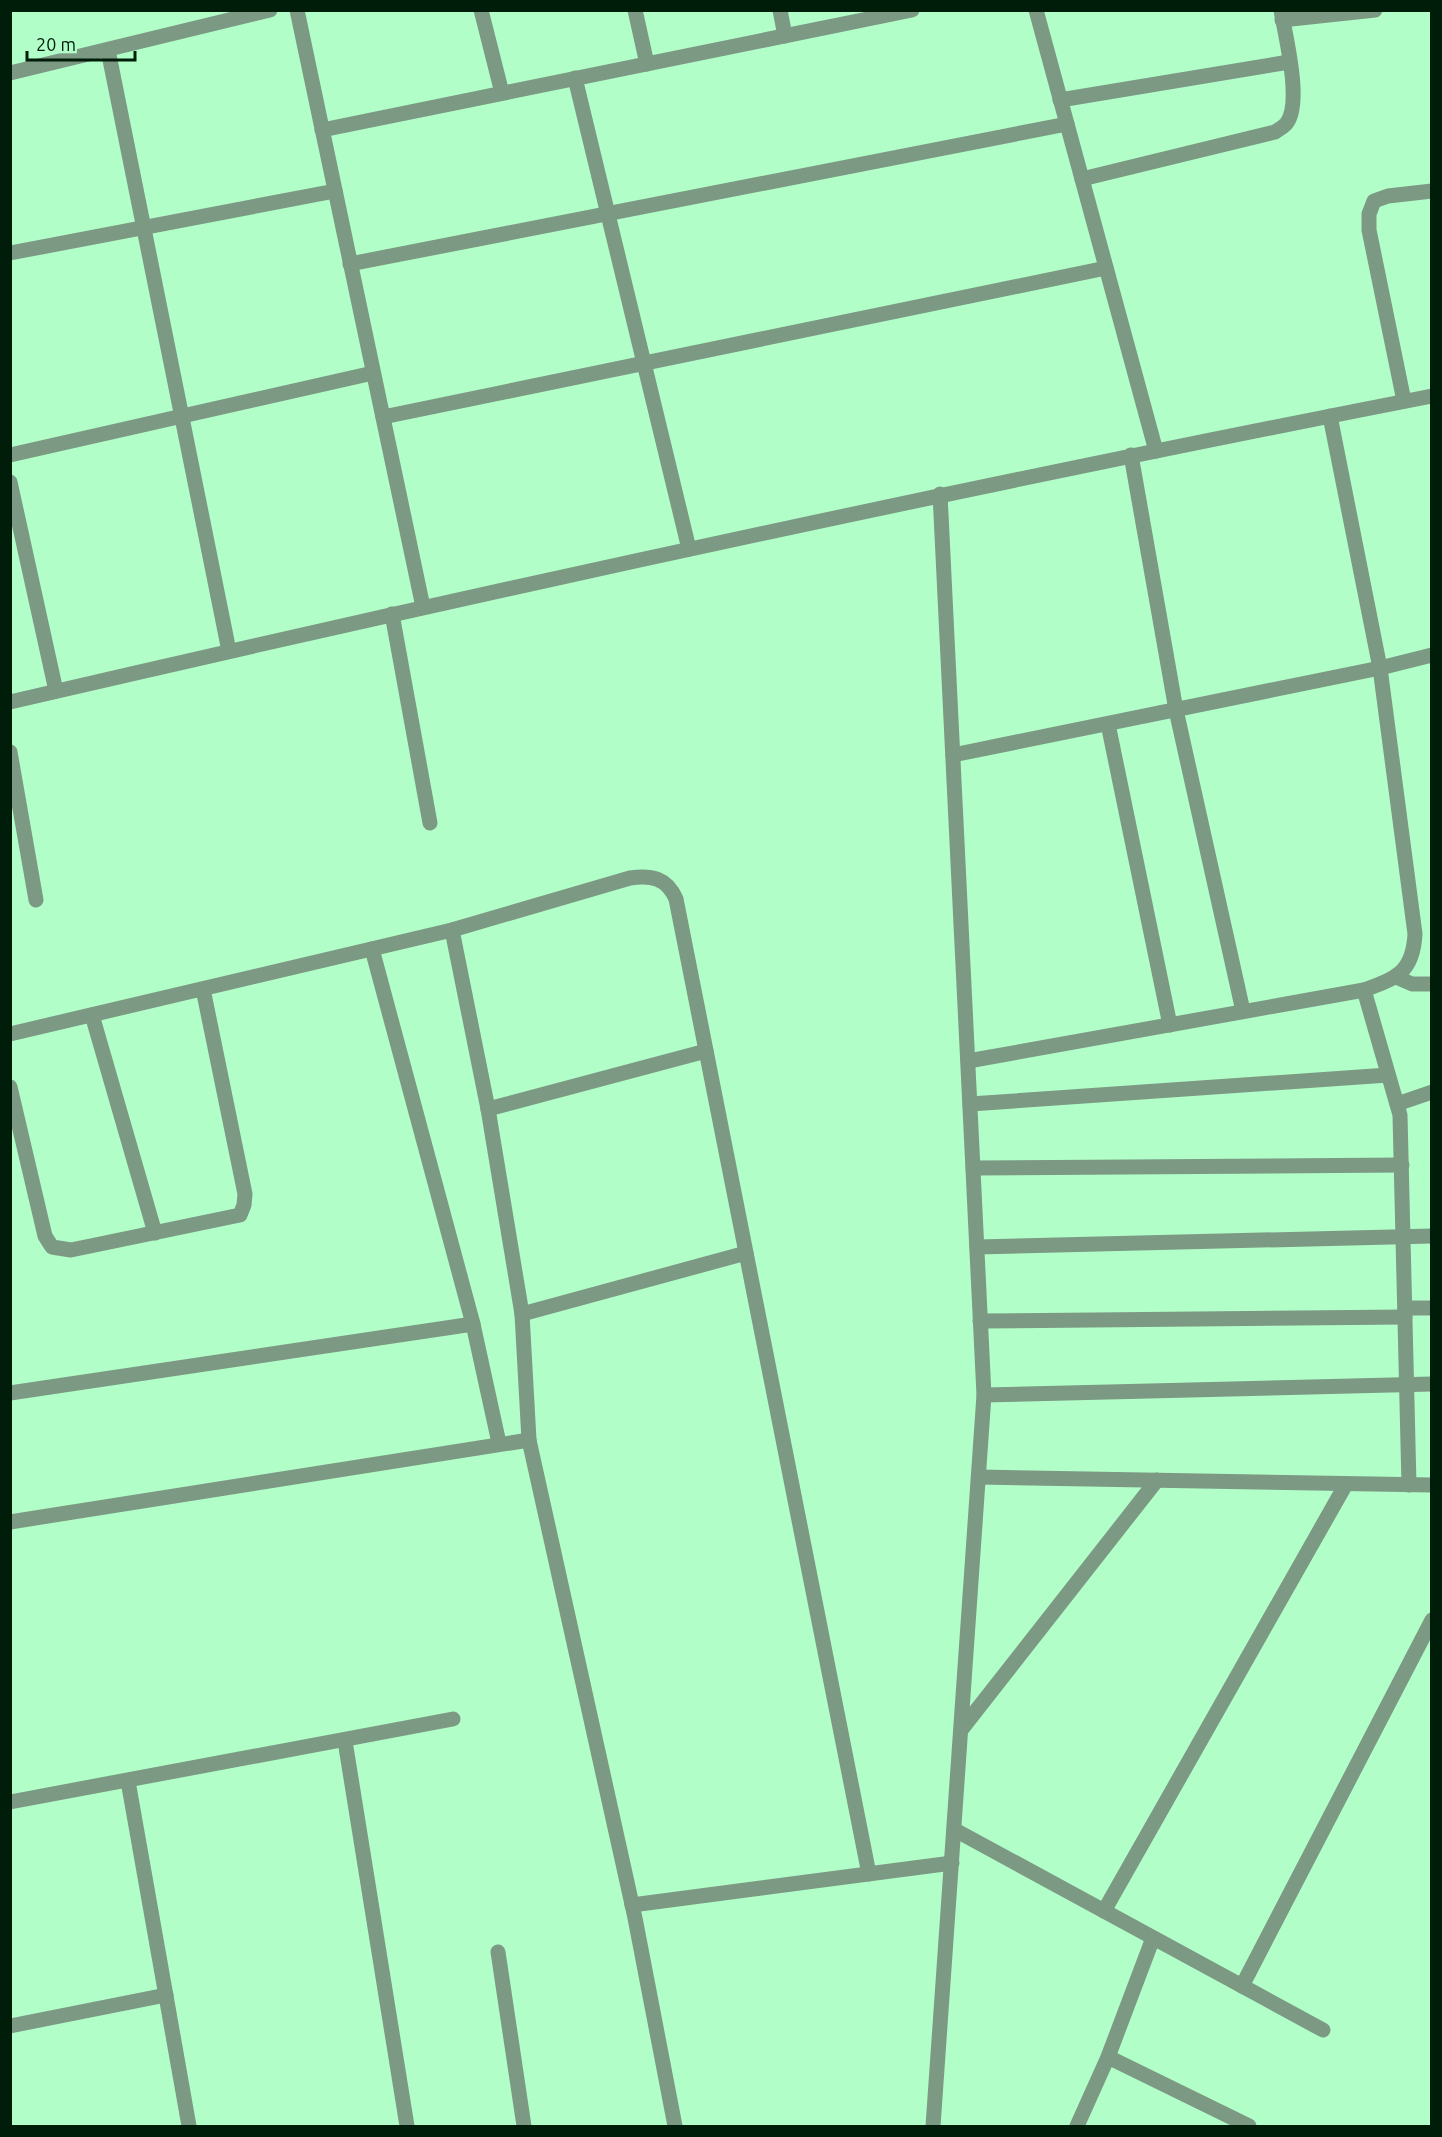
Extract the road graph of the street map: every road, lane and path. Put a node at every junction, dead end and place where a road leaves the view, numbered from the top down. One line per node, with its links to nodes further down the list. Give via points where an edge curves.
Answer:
1 (270, 10): 11 (street)
2 (297, 10): 19 (street)
3 (481, 10): 16 (street)
4 (635, 10): 13 (street)
5 (780, 10): 10 (street)
6 (912, 10): 10 (street)
7 (1036, 10): 17 (street)
8 (1375, 10): 9 (street)
9 (1282, 15): 12 (street)
10 (785, 36): 13 (street)
11 (108, 50): 14 (street); 24 (street)
12 (1288, 62): 17 (street); 20 (street, via 1293,110 1287,123 1275,132)
13 (647, 64): 15 (street)
14 (10, 73)
15 (574, 78): 16 (street); 23 (street)
16 (502, 93): 19 (street)
17 (1060, 100): 18 (street)
18 (1067, 124): 20 (street); 23 (street)
19 (322, 130): 21 (street)
20 (1082, 179): 27 (street)
21 (335, 191): 24 (street); 26 (street)
22 (1431, 191): 31 (street, via 1374,201 1369,214)
23 (608, 213): 26 (street); 28 (street)
24 (143, 225): 25 (street); 33 (street)
25 (10, 253)
26 (350, 264): 29 (street)
27 (1106, 268): 28 (street); 35 (street)
28 (644, 362): 34 (street); 40 (street)
29 (373, 373): 33 (street); 34 (street)
30 (1431, 396): 31 (street)
31 (1404, 401): 32 (street)
32 (1330, 416): 35 (street); 45 (street)
33 (182, 417): 36 (street); 43 (street)
34 (383, 417): 41 (street)
35 (1156, 451): 37 (street)
36 (10, 455)
37 (1131, 455): 39 (street); 48 (street)
38 (10, 482): 46 (street)
39 (940, 494): 40 (street); 51 (street)
40 (689, 549): 41 (street)
41 (423, 607): 42 (street)
42 (392, 614): 43 (street); 52 (street)
43 (229, 651): 46 (street)
44 (1431, 655): 45 (street)
45 (1380, 668): 48 (street); 56 (street, via 1415,934 1414,954)
46 (56, 692): 47 (street)
47 (10, 702)
48 (1176, 710): 49 (street); 60 (street)
49 (1108, 724): 51 (street); 62 (street)
50 (10, 752): 53 (street)
51 (953, 755): 65 (street)
52 (430, 824)
53 (36, 900)
54 (452, 930): 55 (street); 64 (street, via 630,878 659,878 671,887 676,899); 71 (street)
55 (372, 949): 58 (street); 83 (street)
56 (1396, 977): 57 (street, via 1412,984); 59 (street)
57 (1431, 984)
58 (203, 989): 61 (street); 74 (street, via 245,1194 244,1205 240,1215 233,1218)
59 (1364, 990): 60 (street); 66 (street)
60 (1243, 1011): 62 (street)
61 (92, 1015): 63 (street); 74 (street)
62 (1170, 1025): 65 (street)
63 (10, 1034)
64 (706, 1051): 71 (street); 78 (street)
65 (968, 1061): 69 (street)
66 (1388, 1075): 69 (street); 70 (street)
67 (10, 1087): 74 (street, via 45,1236 52,1246 71,1250)
68 (1431, 1092): 70 (street)
69 (970, 1104): 73 (street)
70 (1397, 1104): 72 (street)
71 (488, 1108): 81 (street)
72 (1402, 1165): 73 (street); 75 (street)
73 (973, 1168): 77 (street)
74 (155, 1233)
75 (1403, 1236): 76 (street); 77 (street); 80 (street)
76 (1431, 1236)
77 (977, 1246): 82 (street)
78 (746, 1252): 81 (street); 104 (street)
79 (1431, 1308): 80 (street)
80 (1405, 1313): 82 (street); 84 (street)
81 (522, 1314): 88 (street)
82 (980, 1321): 87 (street)
83 (473, 1324): 86 (street); 89 (street)
84 (1406, 1383): 85 (street); 87 (street); 93 (street)
85 (1431, 1384)
86 (10, 1393)
87 (984, 1395): 90 (street)
88 (529, 1440): 89 (street); 105 (street)
89 (499, 1443): 95 (street)
90 (979, 1477): 91 (street); 98 (street)
91 (1157, 1480): 92 (street); 98 (street)
92 (1346, 1484): 93 (street); 106 (street)
93 (1408, 1485): 94 (street)
94 (1431, 1485)
95 (10, 1522)
96 (1431, 1620): 109 (street)
97 (453, 1719): 99 (street)
98 (961, 1730): 102 (street)
99 (345, 1741): 100 (street); 115 (street)
100 (128, 1781): 101 (street); 110 (street)
101 (10, 1802)
102 (954, 1830): 103 (street); 106 (street)
103 (952, 1863): 104 (street); 118 (street)
104 (869, 1874): 105 (street)
105 (632, 1905): 117 (street)
106 (1104, 1911): 107 (street)
107 (1153, 1938): 109 (street); 113 (street)
108 (498, 1952): 116 (street)
109 (1242, 1986): 112 (street)
110 (166, 1995): 111 (street); 114 (street)
111 (10, 2026)
112 (1323, 2030)
113 (1108, 2057): 119 (street); 120 (street)
114 (189, 2127)
115 (407, 2127)
116 (524, 2127)
117 (675, 2127)
118 (933, 2127)
119 (1077, 2127)
120 (1249, 2127)

